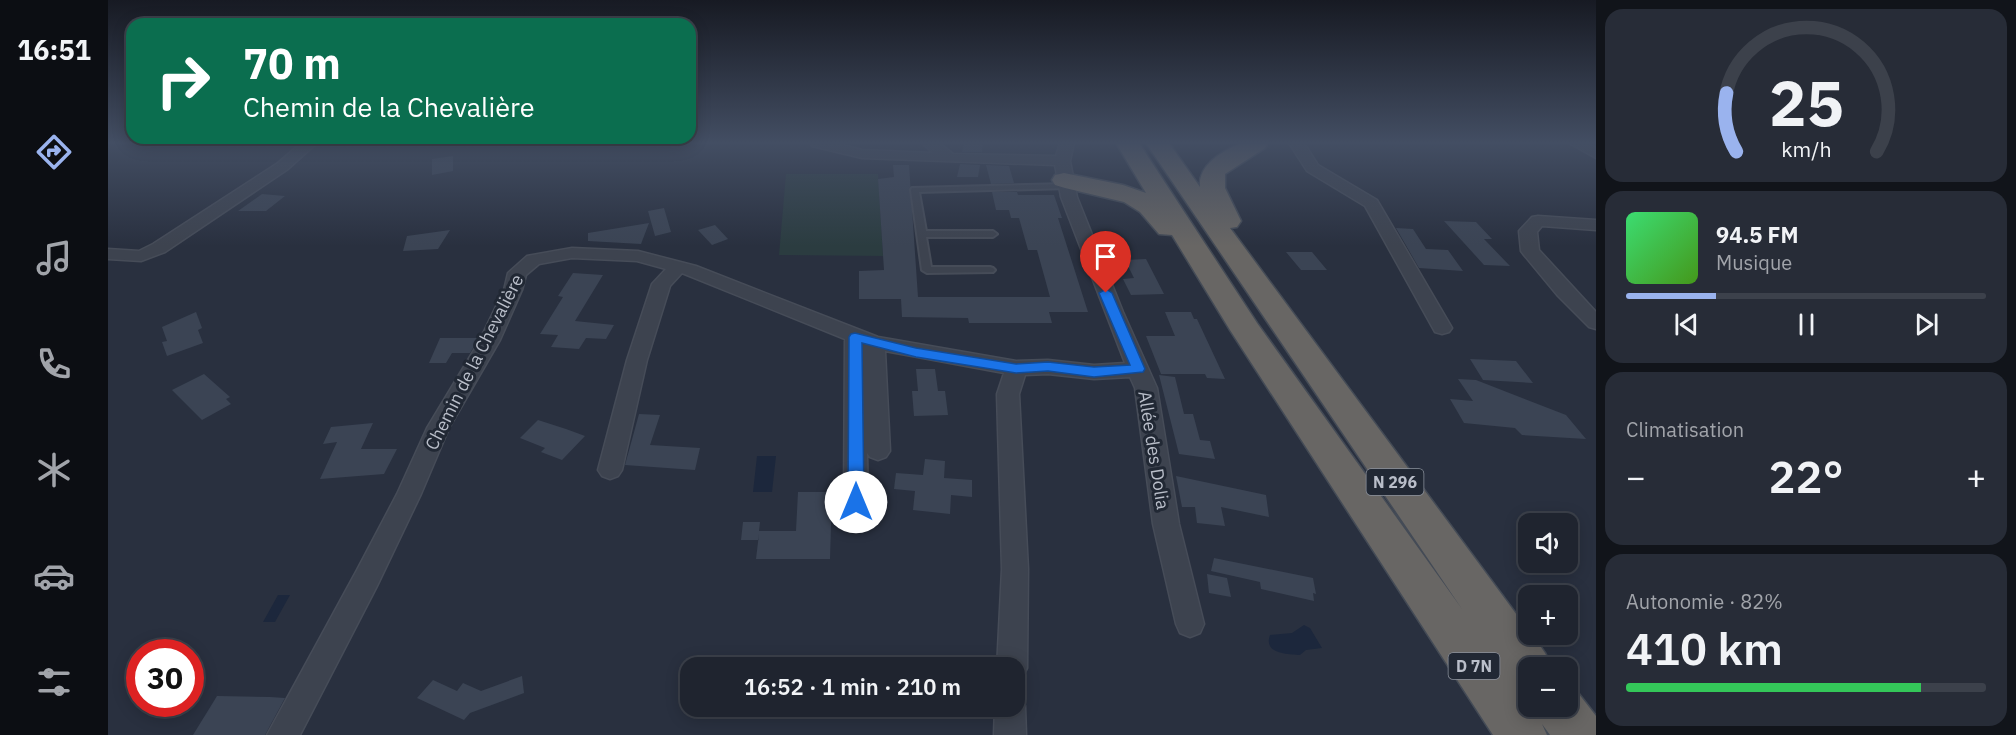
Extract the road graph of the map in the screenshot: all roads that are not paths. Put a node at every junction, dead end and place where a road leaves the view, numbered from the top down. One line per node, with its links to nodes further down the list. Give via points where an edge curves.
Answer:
1 (266, 177): 14 (street, via 149,253)
2 (1033, 177): 12 (lane, via 915,190)
3 (1065, 177): 22 (street, Allée des Dolia, via 1113,312)
4 (1070, 177): 18 (highway, via 1092,189 1130,196 1150,207)
5 (1079, 177): 6 (highway, via 1112,182)
6 (1121, 177)
7 (1153, 177): 18 (highway, N 296)
8 (1176, 177): 18 (highway, N 296)
9 (1212, 177): 18 (highway, via 1211,186)
10 (1326, 177): 19 (street, via 1371,203)
11 (1596, 225): 17 (street, via 1538,221 1528,231 1530,251)
12 (922, 234): 13 (lane); 16 (lane, via 927,270)
13 (993, 234)
14 (108, 254)
15 (678, 267): 20 (street, Chemin de la Chevalière); 24 (street, via 662,284 637,360); 33 (street, Chemin de la Chevalière, via 638,256 572,253 533,261 517,273 490,340 438,428 368,578)
16 (990, 270)
17 (1596, 323)
18 (1264, 327): 26 (highway, N 296); 29 (highway, N 296)
19 (1442, 328)
20 (864, 340): 21 (street, Chemin de la Chevalière); 23 (street); 25 (street)
21 (1016, 368): 22 (street, Chemin de la Chevalière, via 1094,372); 28 (street, via 1008,393 1015,569)
22 (1138, 369): 27 (street, Allée des Dolia, via 1146,388 1166,524)
23 (878, 451)
24 (610, 470)
25 (856, 502)
26 (1426, 597): 35 (highway, N 296); 36 (highway, D 7N)
27 (1191, 624)
28 (1012, 657)
29 (1520, 657)
30 (1010, 717): 34 (street)
31 (1559, 717): 37 (highway)
32 (1566, 717): 38 (highway)
33 (283, 735)
34 (1010, 735)
35 (1507, 735)
36 (1522, 735)
37 (1570, 735)
38 (1580, 735)

